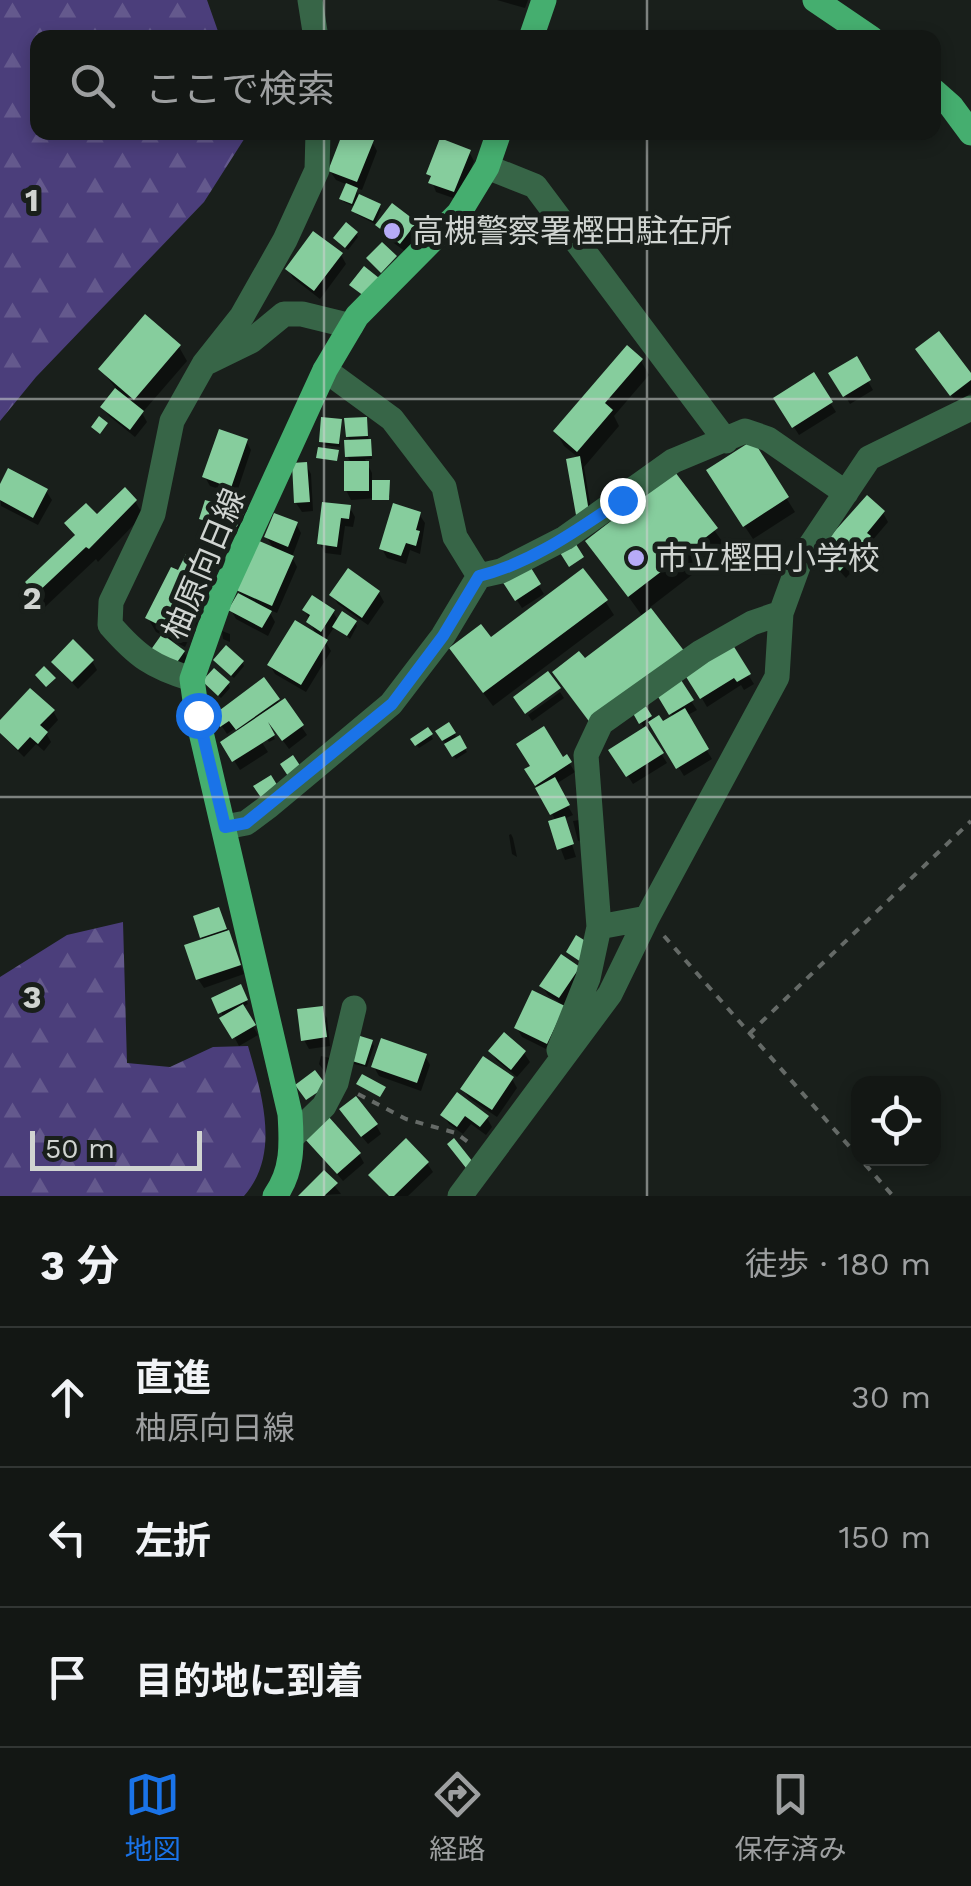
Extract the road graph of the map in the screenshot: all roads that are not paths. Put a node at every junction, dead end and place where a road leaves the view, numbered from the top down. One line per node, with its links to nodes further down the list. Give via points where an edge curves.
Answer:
1 (310, 0): 4 (street)
2 (544, 0): 5 (main road)
3 (815, 0): 6 (main road)
4 (315, 30)
5 (534, 30)
6 (859, 30)
7 (941, 98): 8 (main road)
8 (971, 134)
9 (318, 140): 13 (street, via 317,170 284,240 242,316)
10 (496, 140): 11 (main road, 柚原向日線)
11 (487, 167): 12 (main road, 柚原向日線, via 459,213); 16 (street, via 536,186)
12 (351, 326): 13 (street, via 284,314 251,342); 14 (main road, 柚原向日線)
13 (204, 364): 20 (street, via 172,421 153,514 110,602 110,625 136,656)
14 (325, 370): 18 (street, via 392,420 444,487 455,537); 20 (main road, 柚原向日線, via 220,599)
15 (971, 408): 17 (street, via 870,458)
16 (726, 441): 17 (street, via 745,430 768,439); 18 (street, via 674,461 565,538)
17 (846, 492): 19 (street, via 800,561)
18 (479, 576): 21 (street, via 392,704 246,823)
19 (782, 613): 22 (street, via 777,678); 23 (street, via 701,652 602,723 586,755)
20 (192, 679): 21 (main road, 柚原向日線)
21 (225, 827): 28 (main road, 柚原向日線)
22 (647, 918): 23 (street); 25 (street)
23 (599, 927): 24 (street)
24 (588, 978): 25 (street); 27 (street)
25 (610, 994): 27 (street)
26 (354, 1008): 28 (street, via 336,1083 324,1106)
27 (556, 1066): 30 (street)
28 (292, 1137): 29 (main road, 柚原向日線, via 286,1180)
29 (275, 1196)
30 (460, 1196)

